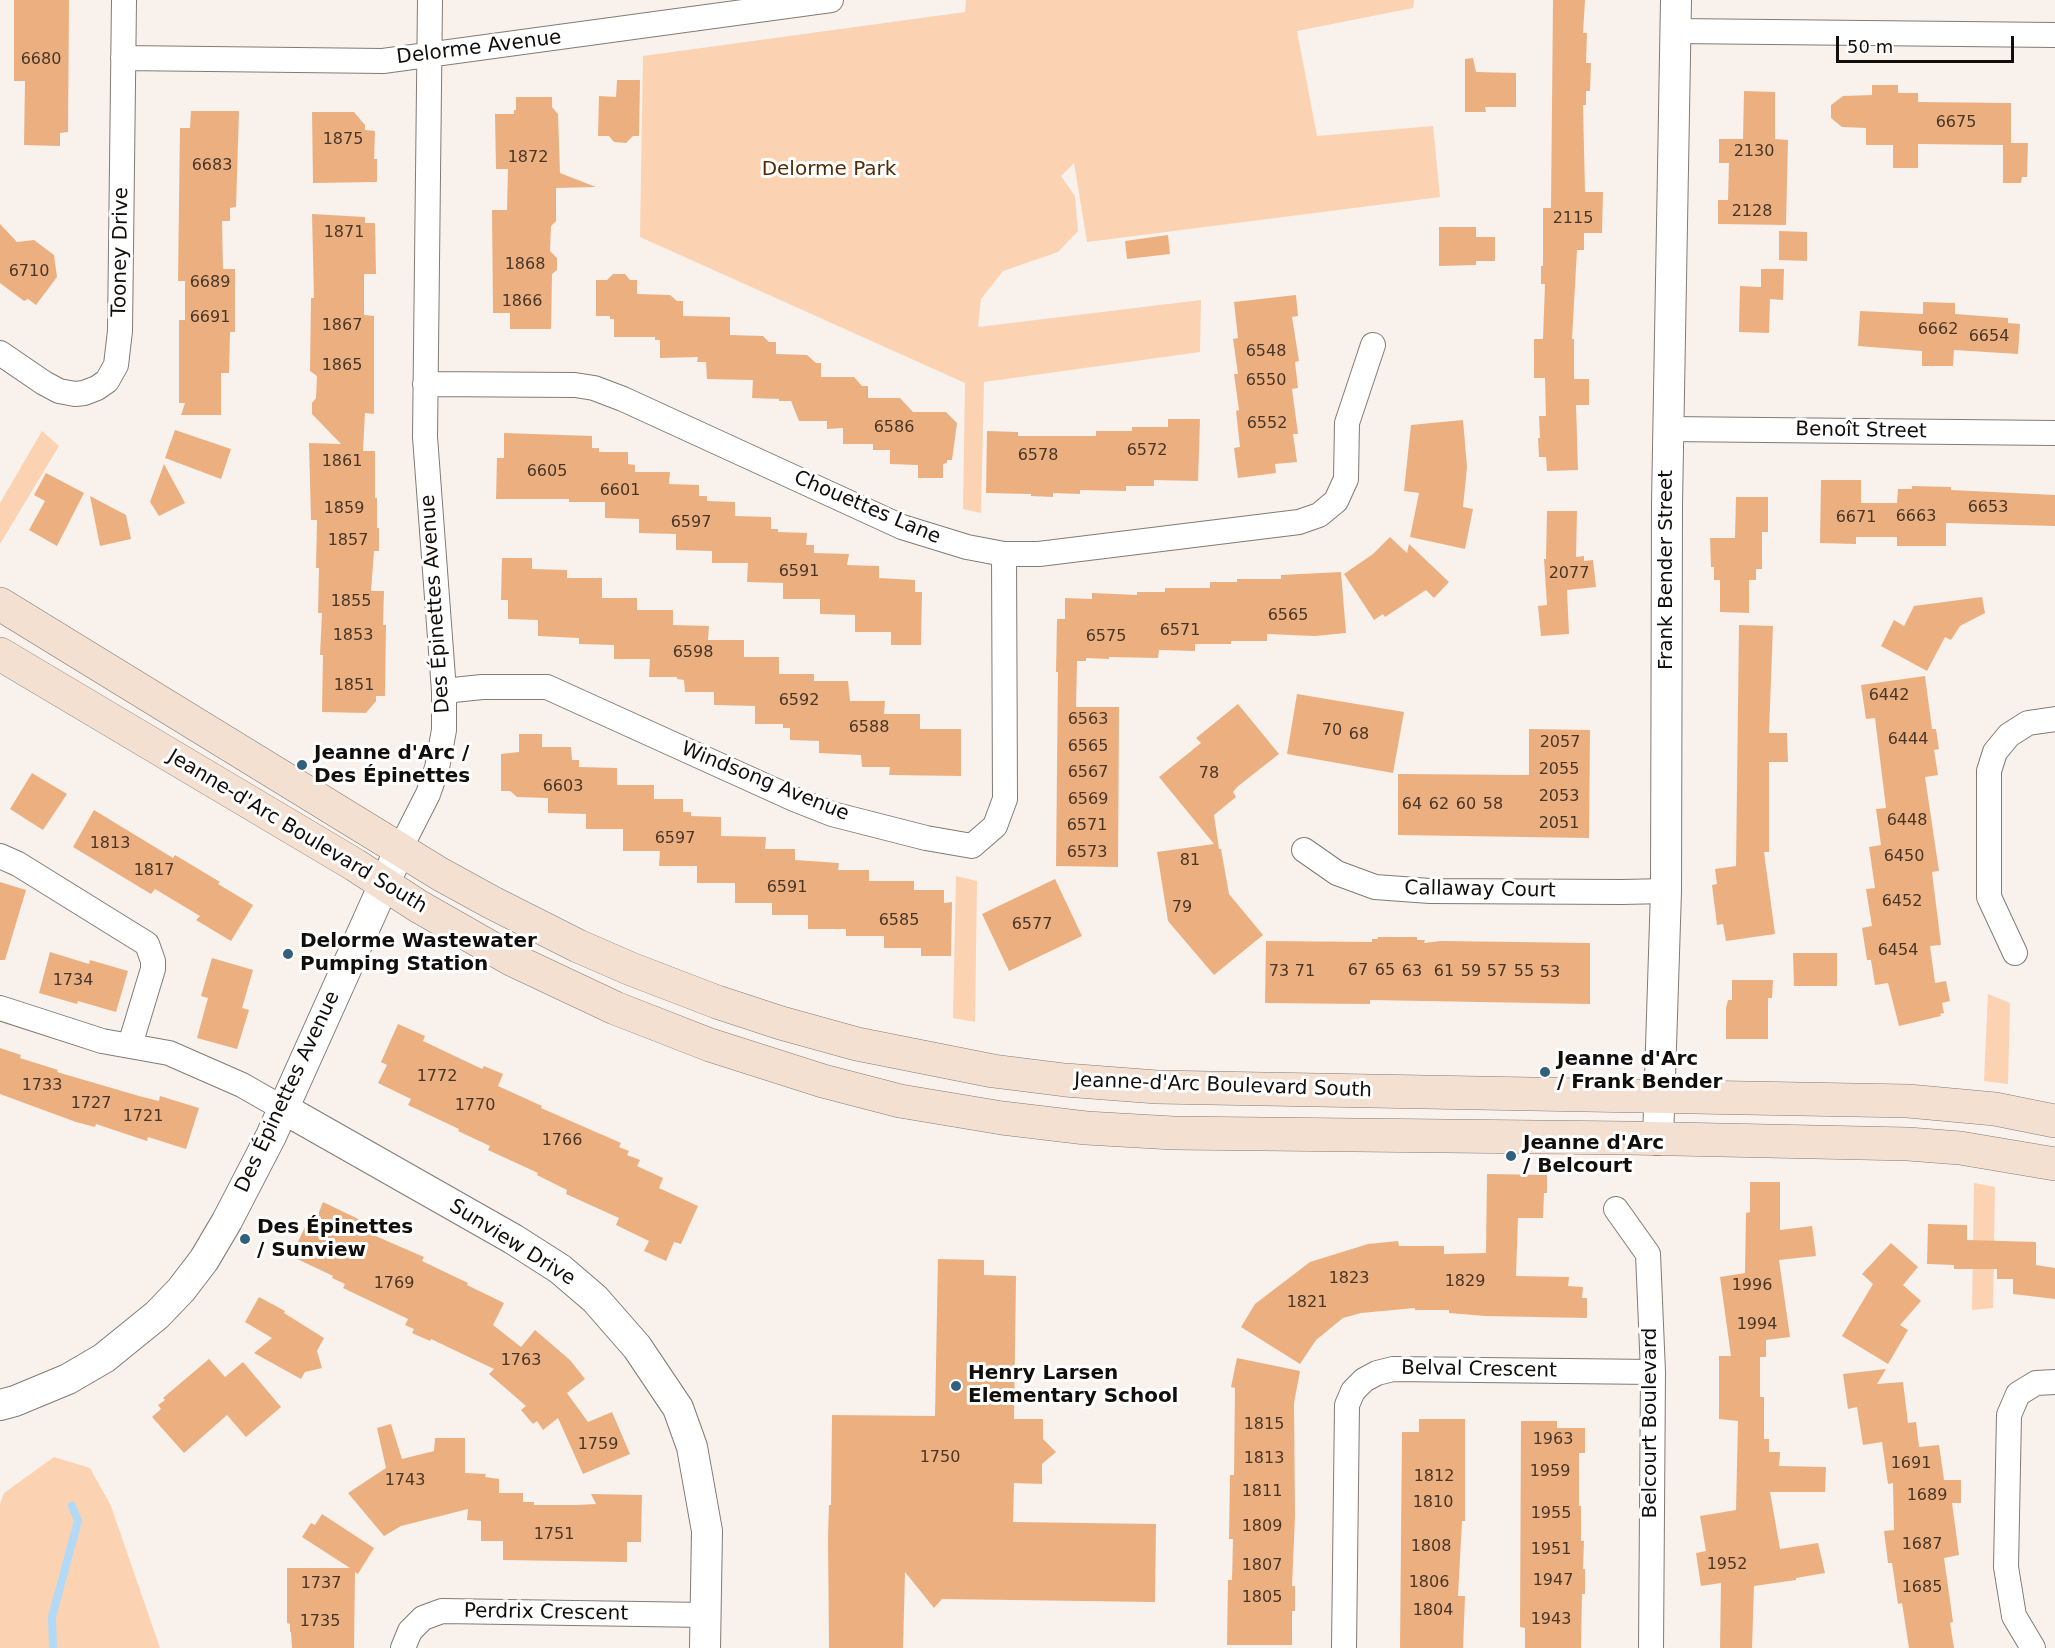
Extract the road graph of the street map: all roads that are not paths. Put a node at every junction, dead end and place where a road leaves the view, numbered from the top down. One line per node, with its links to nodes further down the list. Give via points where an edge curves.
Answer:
1 (124, 0): 8 (street, Tooney Drive)
2 (430, 0): 7 (street, Des Épinettes Avenue)
3 (831, 0): 7 (street, Delorme Avenue)
4 (1676, 0): 5 (street, Frank Bender Street)
5 (1676, 31): 6 (street); 12 (street, Frank Bender Street)
6 (2055, 35)
7 (428, 54): 8 (street, Delorme Avenue, via 383,61); 11 (street, Des Épinettes Avenue)
8 (123, 58): 10 (street, Tooney Drive, via 120,331 116,365 107,381 75,394 44,383)
9 (1373, 345): 14 (street, Chouettes Lane, via 1347,423 1346,479 1336,501 1319,515 1299,522 1039,554)
10 (0, 353)
11 (425, 384): 14 (street, Chouettes Lane, via 575,384 594,388 902,527 967,548); 17 (street, Des Épinettes Avenue, via 425,437)
12 (1668, 429): 13 (street, Benoît Street); 23 (street, Frank Bender Street)
13 (2055, 433)
14 (1004, 554): 17 (street, Windsong Avenue, via 1005,799 995,826 972,846 832,814 547,687)
15 (0, 604): 19 (main road, Jeanne-d'Arc Boulevard South)
16 (0, 654): 22 (main road, Jeanne-d'Arc Boulevard South)
17 (444, 691): 19 (street, Des Épinettes Avenue, via 444,730 437,768)
18 (2055, 719): 24 (street, via 2028,723 2008,735 1995,752 1989,771 1989,897)
19 (400, 849): 22 (street, Des Épinettes Avenue); 27 (main road, Jeanne-d'Arc Boulevard South, via 491,902 631,969 781,1023 928,1059 1065,1080 1157,1087)
20 (1304, 850): 23 (street, Callaway Court, via 1337,873 1375,887 1430,891)
21 (0, 856): 26 (street, via 147,944 153,969)
22 (384, 884): 28 (street, Des Épinettes Avenue); 30 (main road, Jeanne-d'Arc Boulevard South, via 511,958 615,1008 769,1065 900,1101 1023,1121 1173,1133)
23 (1666, 891): 27 (street, Frank Bender Street)
24 (2015, 953)
25 (0, 1008): 26 (street, via 102,1041)
26 (130, 1045): 28 (street, via 169,1053)
27 (1659, 1095): 29 (main road, Jeanne-d'Arc Boulevard South, via 1908,1101); 30 (street, Frank Bender Street)
28 (284, 1108): 35 (street, Des Épinettes Avenue, via 227,1221 181,1290 104,1358 68,1379); 36 (street, Sunview Drive, via 529,1249 577,1283 617,1322 678,1408 692,1447 707,1531)
29 (2055, 1121)
30 (1658, 1140): 31 (main road, Jeanne-d'Arc Boulevard South, via 1908,1144 1960,1148)
31 (2055, 1164)
32 (1616, 1209): 33 (street, Belcourt Boulevard, via 1648,1254)
33 (1653, 1372): 39 (street, Belval Crescent, via 1393,1369 1364,1380 1347,1405); 40 (street, Belcourt Boulevard)
34 (2055, 1382): 41 (street, via 2036,1383 2018,1395 2009,1415 2006,1567 2014,1616)
35 (0, 1405)
36 (706, 1615): 37 (street, Perdrix Crescent, via 442,1611 423,1618 410,1631); 38 (street, Sunview Drive)
37 (403, 1648)
38 (705, 1648)
39 (1344, 1648)
40 (1651, 1648)
41 (2033, 1648)

